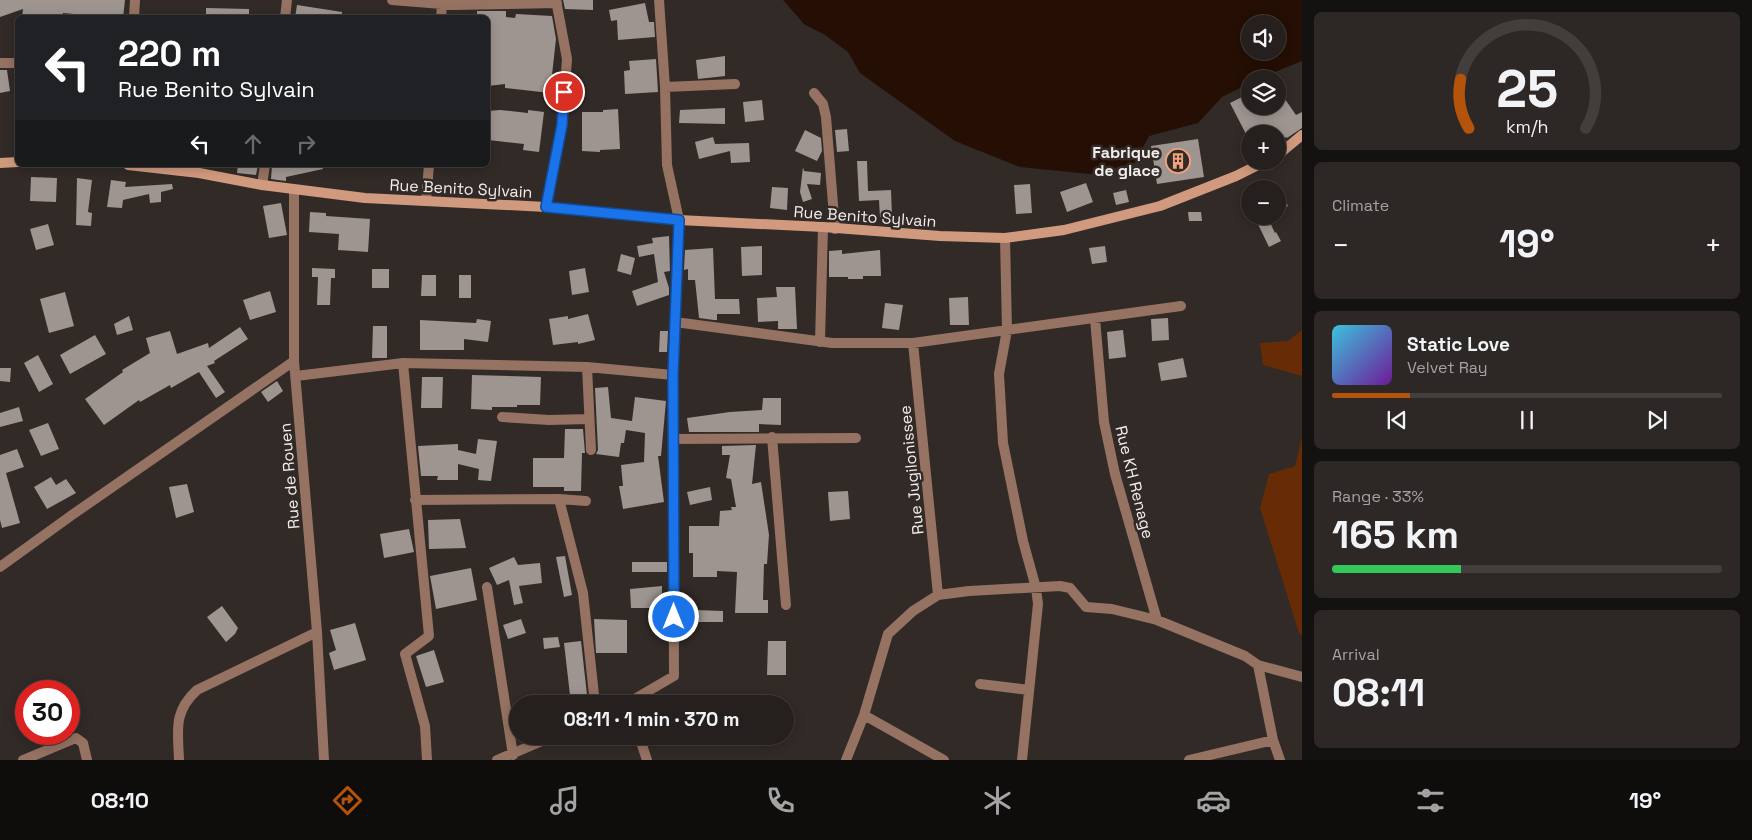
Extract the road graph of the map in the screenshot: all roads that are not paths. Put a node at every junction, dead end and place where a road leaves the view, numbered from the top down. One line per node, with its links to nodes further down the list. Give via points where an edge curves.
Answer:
1 (135, 0): 7 (street)
2 (287, 0): 8 (street)
3 (392, 0): 6 (street)
4 (659, 0): 13 (street)
5 (557, 2): 6 (street); 27 (street, via 567,59 562,125)
6 (442, 4): 9 (street)
7 (134, 15)
8 (285, 15)
9 (441, 15)
10 (15, 62): 11 (street)
11 (0, 63)
12 (735, 84): 13 (street)
13 (665, 87): 28 (street, via 667,165)
14 (814, 93): 30 (street, via 823,104 826,118)
15 (1302, 136): 16 (main road)
16 (1286, 149)
17 (15, 162): 18 (main road)
18 (0, 163)
19 (161, 167): 22 (main road, Rue Benito Sylvain)
20 (265, 167): 24 (street)
21 (429, 167): 26 (street)
22 (194, 169): 24 (main road, Rue Benito Sylvain)
23 (1248, 170): 31 (main road, Rue Benito Sylvain, via 1160,206 1064,230)
24 (262, 185): 25 (main road, Rue Benito Sylvain)
25 (294, 190): 26 (main road, Rue Benito Sylvain); 38 (street, Rue de Rouen)
26 (426, 201): 27 (main road, Rue Benito Sylvain)
27 (546, 207): 28 (main road, Rue Benito Sylvain)
28 (679, 220): 29 (main road, Rue Benito Sylvain); 34 (street)
29 (823, 227): 30 (main road, Rue Benito Sylvain); 36 (street)
30 (835, 229): 31 (main road, Rue Benito Sylvain)
31 (1005, 238): 35 (street)
32 (1181, 306): 33 (street)
33 (1095, 319): 35 (street); 57 (street, Rue KH Renage, via 1104,422 1114,474)
34 (676, 322): 36 (street); 41 (street)
35 (1006, 330): 37 (street); 54 (street, via 999,374 1003,443)
36 (820, 342): 37 (street)
37 (913, 343): 55 (street, Rue Jugilonissee)
38 (294, 361): 42 (street, Rue de Rouen); 52 (street)
39 (403, 362): 40 (street); 42 (street); 50 (street)
40 (587, 367): 41 (street); 44 (street)
41 (673, 375): 47 (street)
42 (296, 376): 58 (street, Rue de Rouen)
43 (502, 417): 44 (street)
44 (589, 420): 48 (street)
45 (772, 437): 46 (street); 47 (street); 56 (street)
46 (856, 438)
47 (674, 439): 64 (street, via 674,676)
48 (591, 450)
49 (559, 499): 50 (street); 51 (street); 63 (street, via 583,593)
50 (415, 500): 74 (street, via 429,636 405,654 425,726)
51 (586, 501)
52 (0, 567)
53 (487, 587): 69 (street)
54 (1036, 588): 55 (street); 57 (street, via 1070,588 1086,607); 62 (street, via 1038,604)
55 (938, 595): 65 (street, via 913,611 888,634)
56 (786, 605)
57 (1157, 620): 59 (street, via 1245,656)
58 (317, 632): 72 (street, via 197,690 181,711); 73 (street, Rue de Rouen)
59 (1258, 665): 60 (street); 66 (street)
60 (1302, 677)
61 (980, 684): 62 (street)
62 (1029, 690): 79 (street)
63 (595, 695)
64 (641, 695)
65 (864, 715): 77 (street); 78 (street)
66 (1273, 740): 80 (street); 81 (street)
67 (535, 745): 69 (street)
68 (642, 745): 76 (street)
69 (513, 755): 75 (street)
70 (23, 760): 71 (street, via 76,738 83,743)
71 (86, 760)
72 (179, 760)
73 (324, 760)
74 (427, 760)
75 (497, 760)
76 (647, 760)
77 (846, 760)
78 (944, 760)
79 (1022, 760)
80 (1189, 760)
81 (1280, 760)

